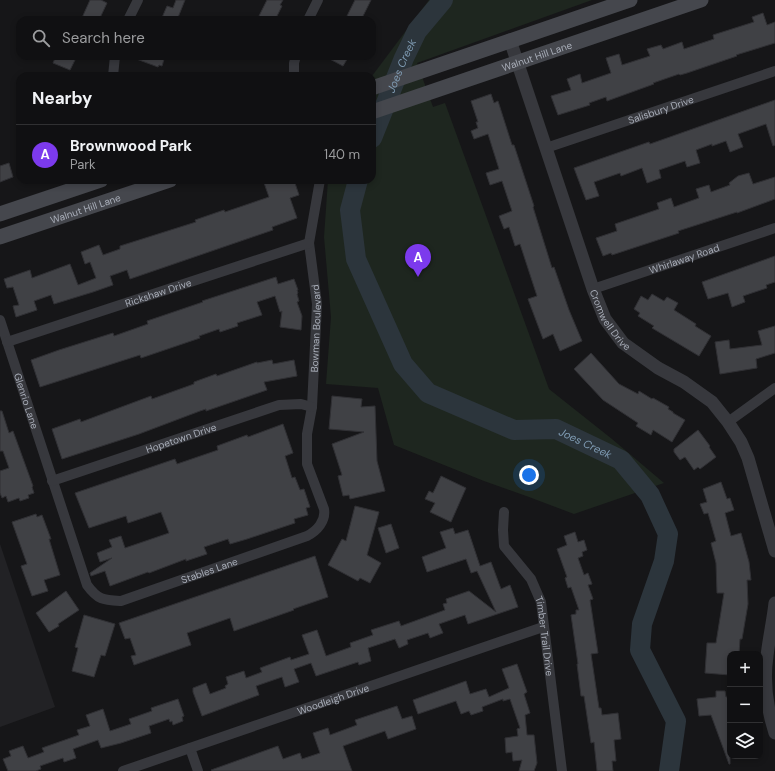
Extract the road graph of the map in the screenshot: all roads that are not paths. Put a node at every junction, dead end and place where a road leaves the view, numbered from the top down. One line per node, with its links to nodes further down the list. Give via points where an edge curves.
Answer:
1 (138, 0): 5 (street)
2 (318, 0): 6 (street)
3 (630, 0): 7 (main road)
4 (701, 0): 10 (main road, Walnut Hill Lane)
5 (130, 16)
6 (310, 16)
7 (510, 40): 10 (street, Cromwell Drive); 14 (main road)
8 (114, 60): 12 (street)
9 (295, 60): 13 (street)
10 (518, 62): 15 (main road, Walnut Hill Lane); 16 (street, Cromwell Drive)
11 (775, 71): 16 (street, Salisbury Drive)
12 (113, 72)
13 (294, 72)
14 (376, 87)
15 (376, 111)
16 (546, 148): 24 (street, Cromwell Drive)
17 (89, 184): 20 (main road)
18 (319, 184): 23 (street, Bowman Boulevard)
19 (139, 185): 22 (main road, Walnut Hill Lane)
20 (0, 214)
21 (775, 228): 24 (street, Whirlaway Road)
22 (0, 237)
23 (309, 243): 26 (street, Rickshaw Drive); 28 (street, Bowman Boulevard, via 318,304)
24 (593, 288): 29 (street, Cromwell Drive, via 605,319 623,344 712,402)
25 (0, 320): 26 (street, Glenrio Lane)
26 (7, 342): 30 (street, Glenrio Lane)
27 (775, 388): 29 (street)
28 (312, 407): 30 (street, Hopetown Drive, via 301,404 279,405); 30 (street, Stables Lane, via 307,434 307,464 325,514 314,532 121,601 103,600 94,595 86,585)
29 (728, 422): 32 (street, Cromwell Drive, via 748,458)
30 (52, 482)
31 (504, 512): 34 (street, Timber Trail Drive, via 504,546 531,579 541,602)
32 (775, 551)
33 (775, 603): 35 (street, via 765,686)
34 (543, 627): 36 (street, Woodleigh Drive); 39 (street, Timber Trail Drive)
35 (775, 733)
36 (190, 748): 37 (street, Woodleigh Drive); 38 (street)
37 (123, 771)
38 (198, 771)
39 (562, 771)

